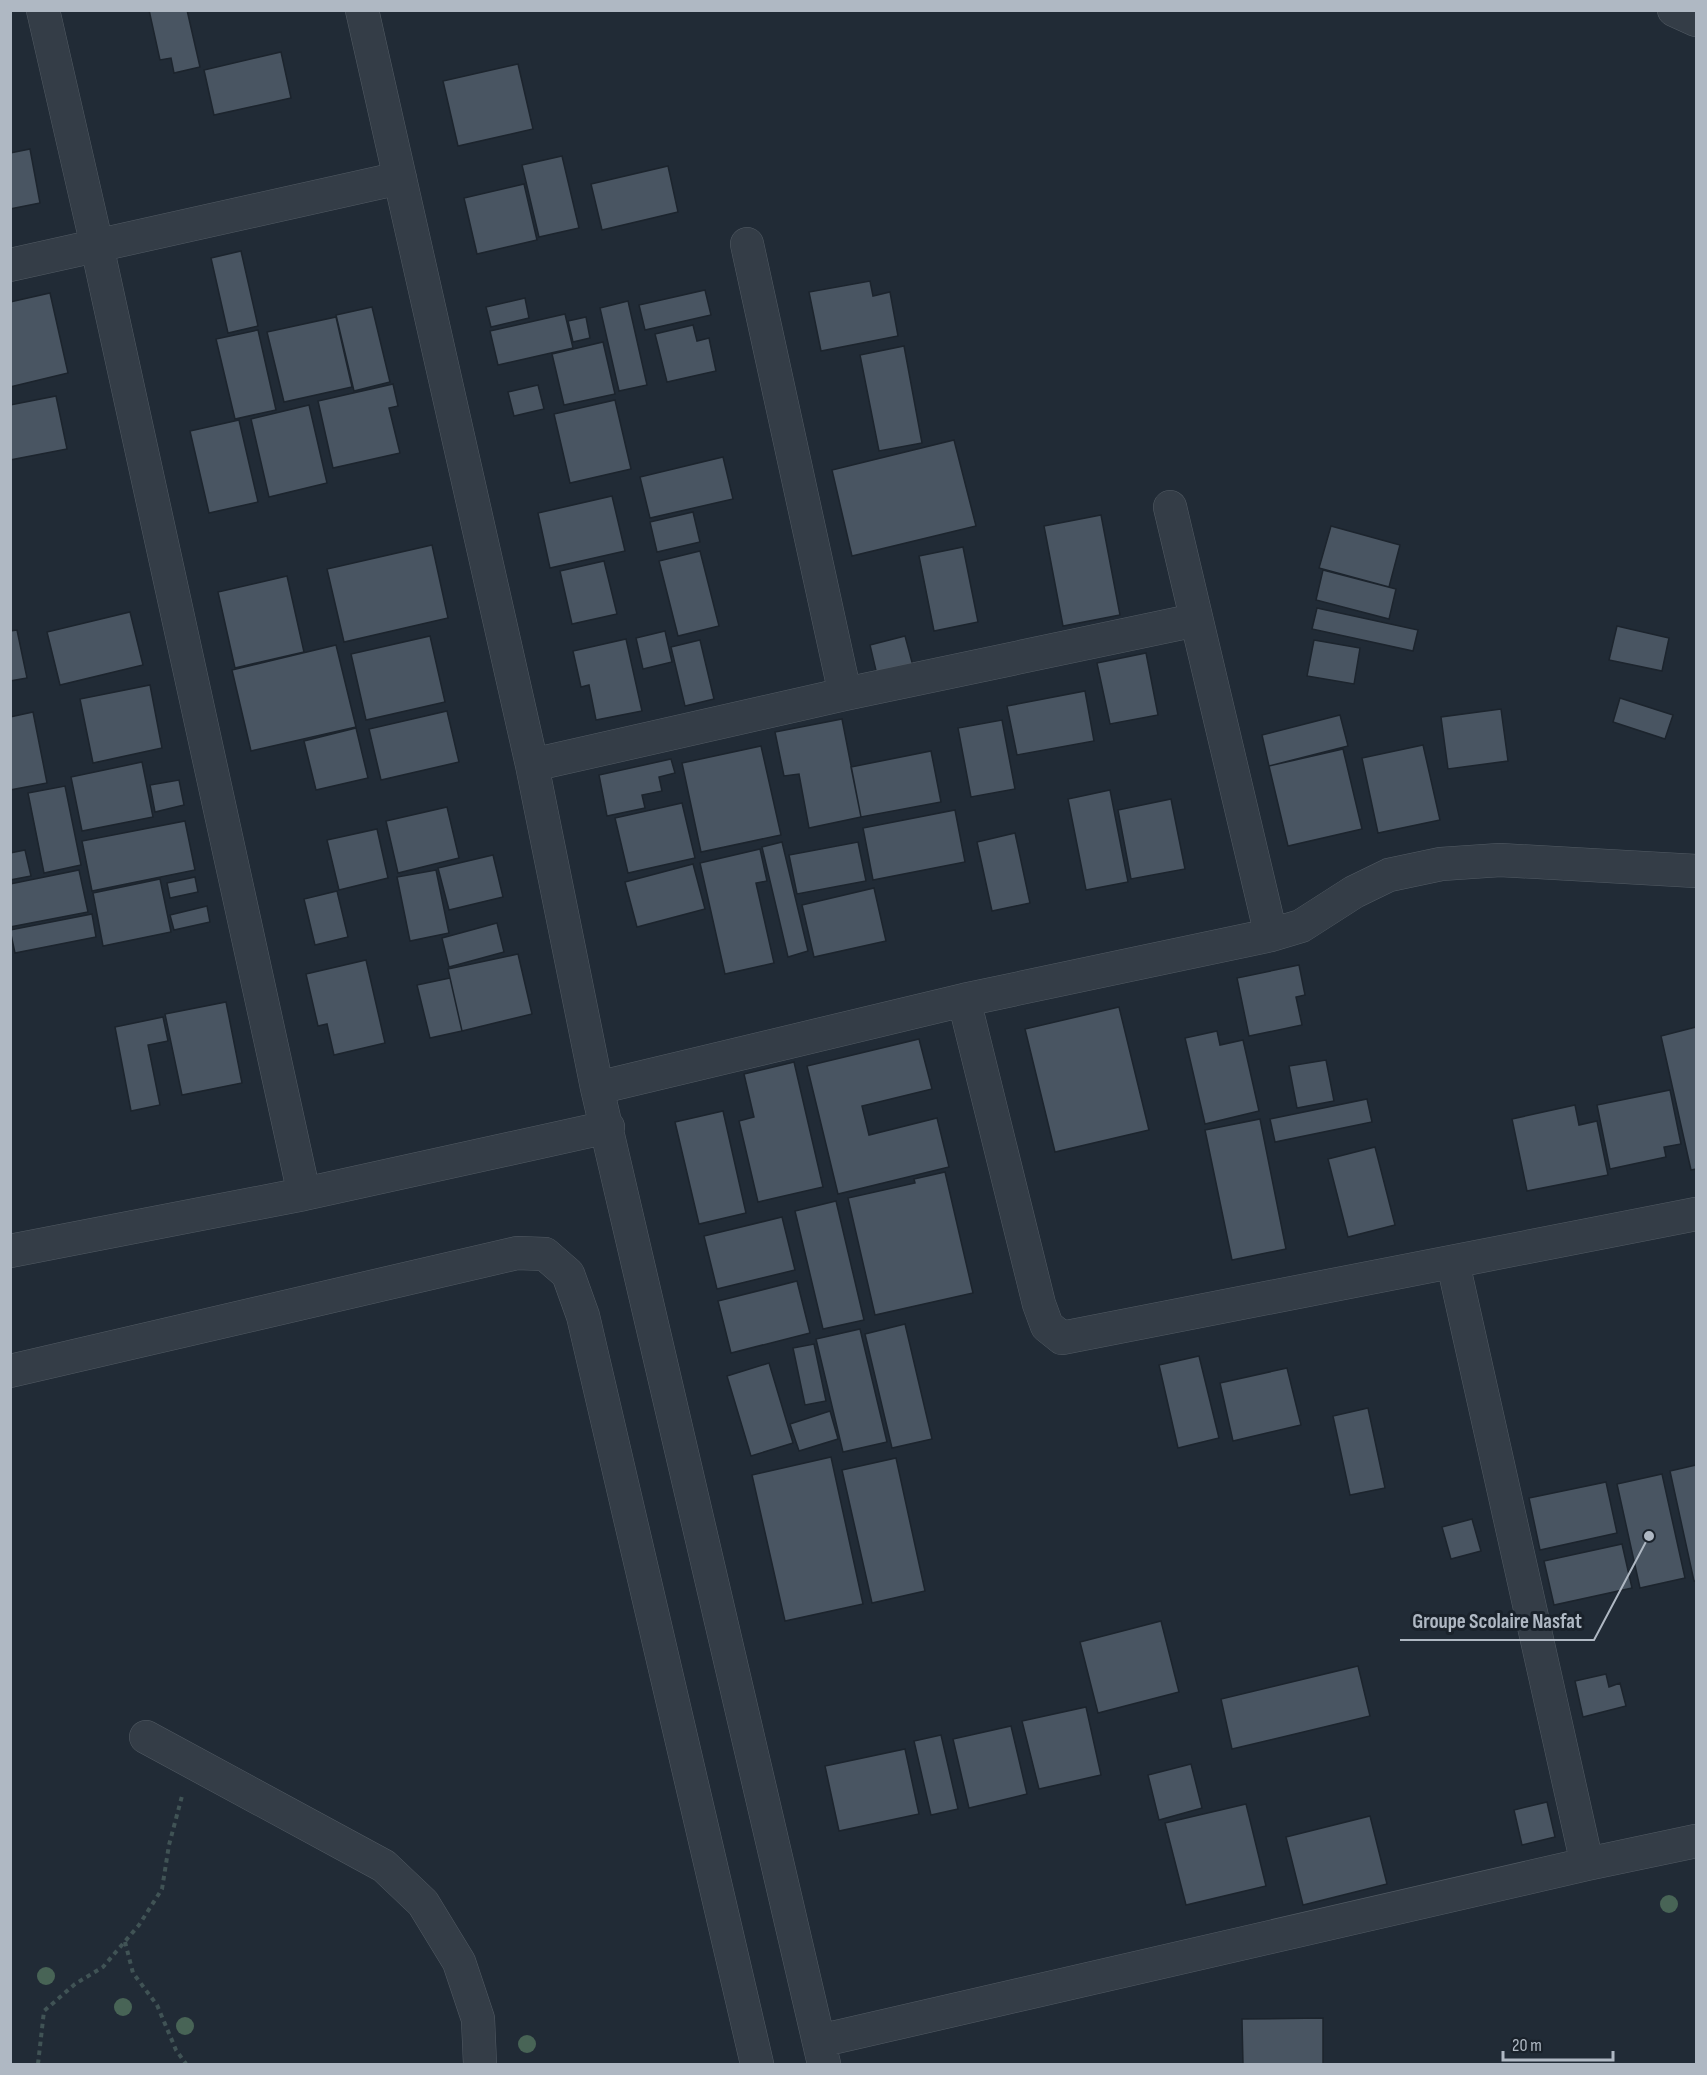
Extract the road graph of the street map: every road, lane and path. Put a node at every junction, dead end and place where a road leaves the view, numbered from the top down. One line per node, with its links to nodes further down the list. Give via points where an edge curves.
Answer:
1 (43, 10): 7 (street)
2 (362, 10): 5 (street)
3 (1674, 10): 4 (street)
4 (1696, 20)
5 (400, 178): 7 (street); 12 (street)
6 (747, 244): 11 (street)
7 (97, 246): 8 (street); 18 (street)
8 (10, 265)
9 (1170, 507): 10 (street)
10 (1196, 620): 11 (street); 14 (street)
11 (845, 694): 12 (street)
12 (532, 765): 16 (street)
13 (1696, 871): 14 (street, via 1500,860 1441,864 1389,875 1301,926)
14 (1271, 935): 15 (street)
15 (964, 1000): 16 (street); 21 (street, via 1039,1304 1047,1326 1062,1338)
16 (597, 1088): 17 (street)
17 (608, 1127): 18 (street); 28 (street)
18 (304, 1194): 20 (street)
19 (1696, 1214): 21 (street)
20 (10, 1251)
21 (1453, 1263): 26 (street)
22 (10, 1371): 32 (street, via 517,1253 545,1254 568,1274 583,1316)
23 (146, 1737): 24 (street)
24 (207, 1770): 27 (path, via 183,1793 162,1889); 31 (street, via 384,1866 423,1903 459,1962 478,2019)
25 (1696, 1841): 26 (street)
26 (1587, 1864): 28 (street)
27 (125, 1941): 29 (path, via 103,1967 75,1984 44,2011); 30 (path, via 133,1973 158,2005 176,2050)
28 (821, 2053)
29 (38, 2064)
30 (186, 2064)
31 (480, 2064)
32 (757, 2064)

